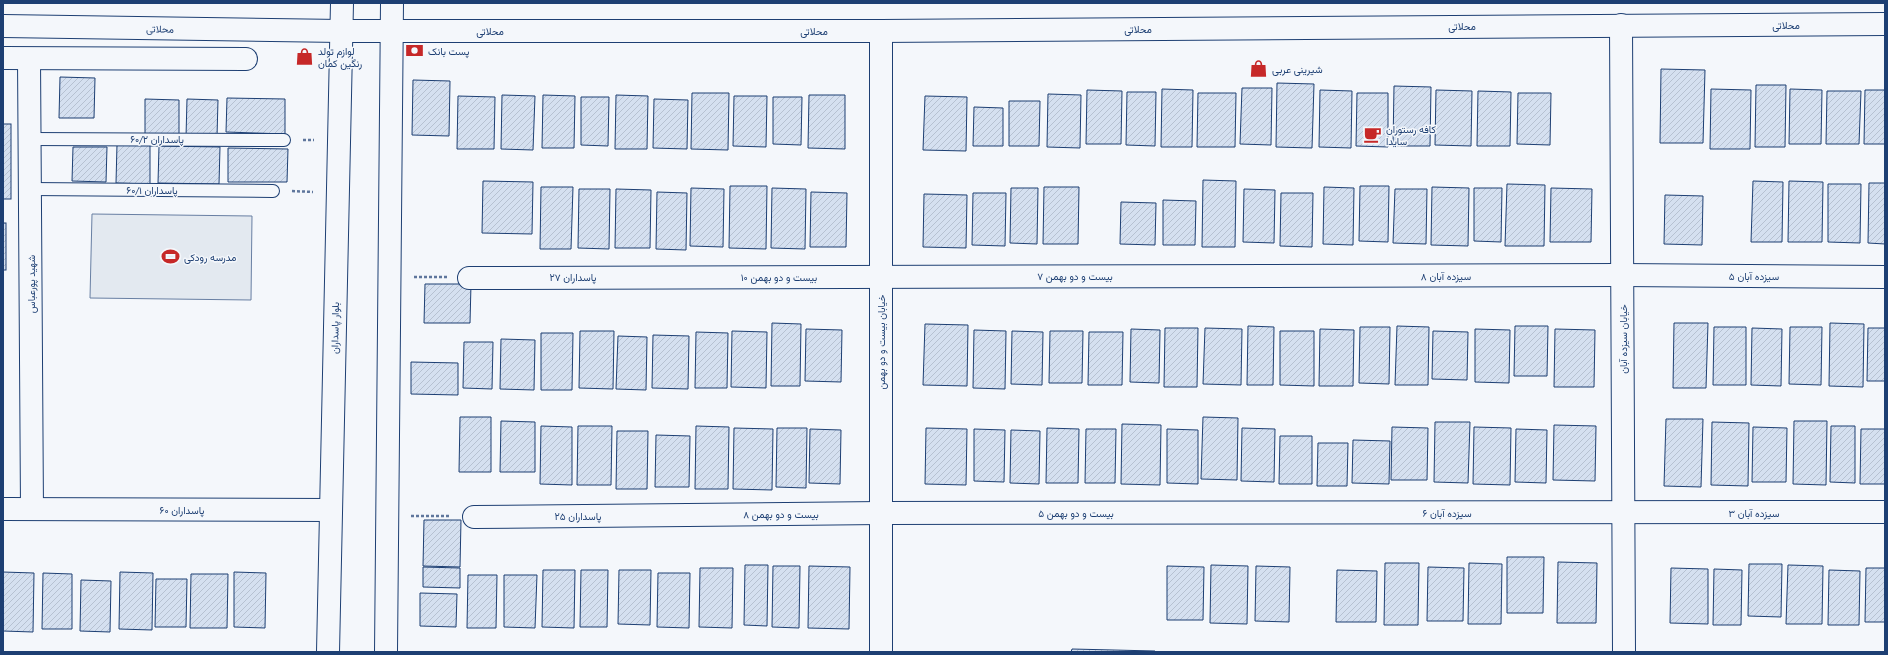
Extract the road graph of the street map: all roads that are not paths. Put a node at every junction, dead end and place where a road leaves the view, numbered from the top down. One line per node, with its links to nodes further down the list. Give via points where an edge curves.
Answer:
1 (342, 3): 8 (street, بلوار پاسداران)
2 (392, 3): 6 (street)
3 (1885, 24): 4 (street, محلاتی)
4 (1621, 25): 7 (street, محلاتی); 16 (street, خیابان سیزده آبان)
5 (3, 26): 8 (street, محلاتی)
6 (392, 31): 7 (street, محلاتی); 8 (street, محلاتی); 32 (street)
7 (881, 31): 17 (street, خیابان بیست و دو بهمن)
8 (341, 32): 24 (street, بلوار پاسداران)
9 (3, 58): 10 (street)
10 (29, 59): 11 (street); 12 (street, شهید پورعباس)
11 (246, 59)
12 (30, 139): 13 (lane, پاسداران ۶۰/۲); 14 (street, شهید پورعباس)
13 (284, 140)
14 (30, 189): 15 (lane, پاسداران ۶۰/۱); 23 (street, شهید پورعباس)
15 (273, 190)
16 (1622, 275): 18 (street, سیزده آبان ۸); 20 (street, سیزده آبان ۵); 28 (street, خیابان سیزده آبان)
17 (881, 276): 18 (street, بیست و دو بهمن ۷); 19 (street, بیست و دو بهمن ۱۰); 26 (street, خیابان بیست و دو بهمن)
18 (1270, 276)
19 (678, 277): 21 (street, پاسداران ۲۷)
20 (1885, 277)
21 (468, 278)
22 (3, 509): 23 (street, پاسداران ۶۰)
23 (32, 509): 24 (street, پاسداران ۶۰)
24 (331, 510): 31 (street, بلوار پاسداران)
25 (1885, 512): 28 (street, سیزده آبان ۳)
26 (881, 513): 27 (street, بیست و دو بهمن ۵); 29 (street, بیست و دو بهمن ۸); 33 (street, خیابان بیست و دو بهمن)
27 (1270, 513): 28 (street, سیزده آبان ۶)
28 (1624, 513): 34 (street, خیابان سیزده آبان)
29 (681, 515): 30 (street, پاسداران ۲۵)
30 (474, 517)
31 (328, 652)
32 (386, 652)
33 (881, 652)
34 (1624, 652)

